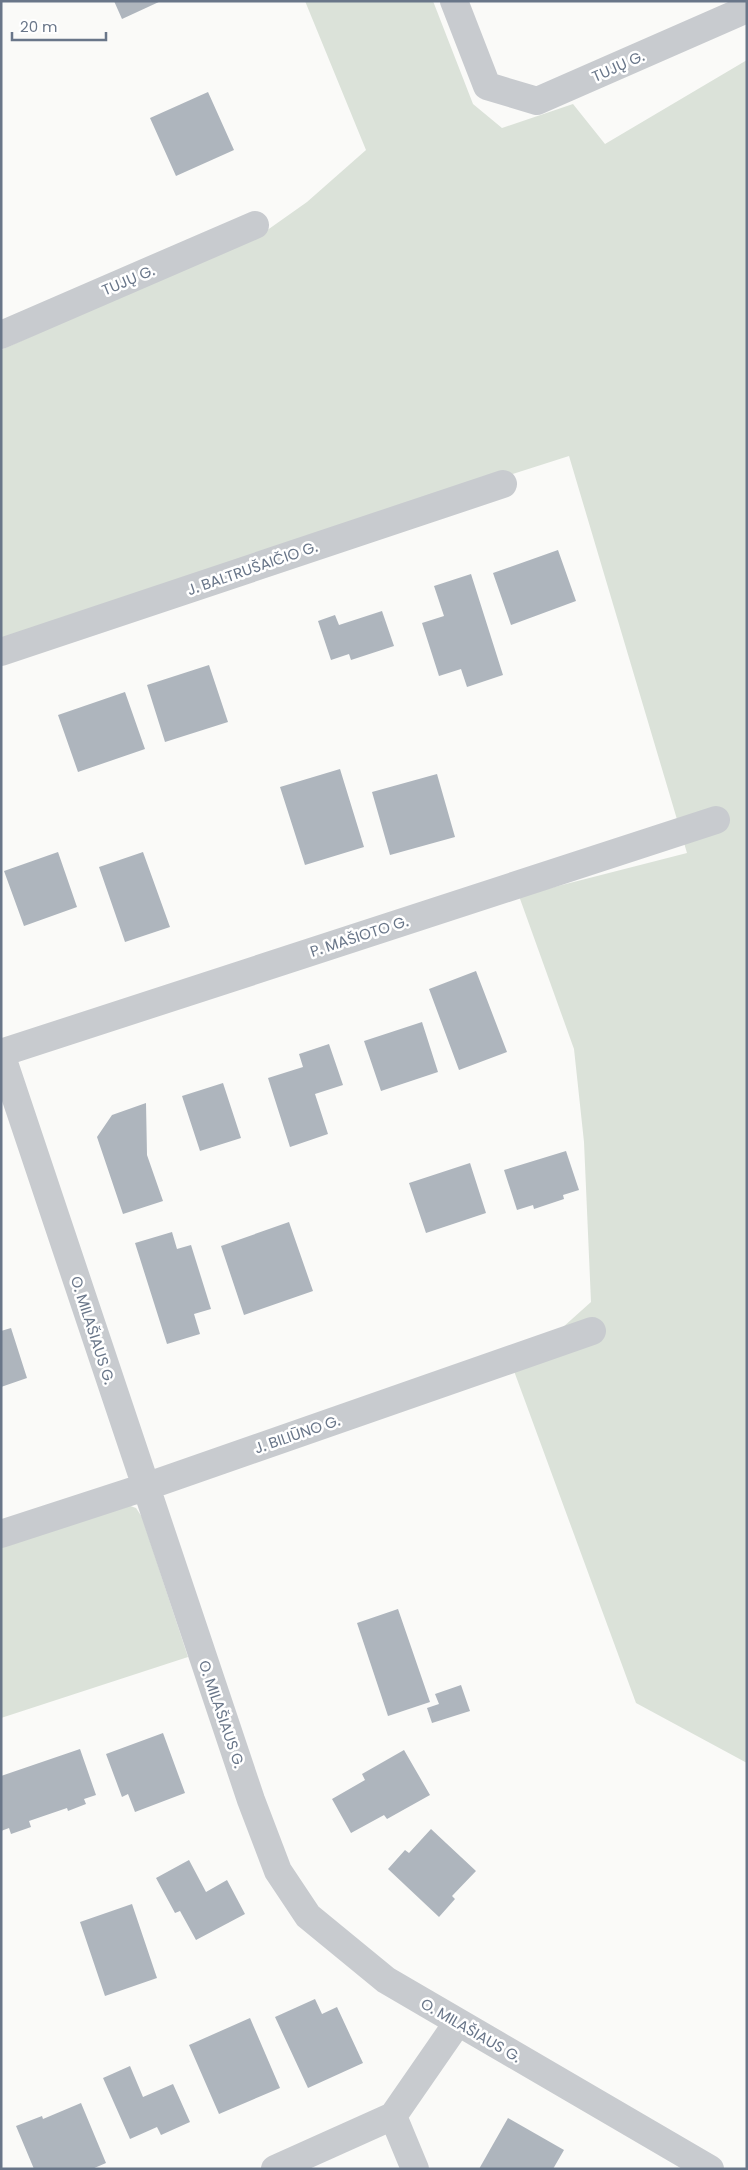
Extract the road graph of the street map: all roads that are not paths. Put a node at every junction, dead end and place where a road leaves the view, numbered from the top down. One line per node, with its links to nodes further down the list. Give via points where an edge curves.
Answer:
1 (454, 1): 2 (street, TUJŲ G., via 487,86 537,102)
2 (747, 9)
3 (255, 225): 4 (street, TUJŲ G.)
4 (1, 335)
5 (503, 484): 6 (street, J. BALTRUŠAIČIO G.)
6 (1, 652)
7 (716, 820): 8 (street, P. MAŠIOTO G.)
8 (1, 1053): 10 (street, O. MILAŠIAUS G.)
9 (592, 1331): 10 (street, J. BILIŪNO G.)
10 (146, 1487): 11 (street, J. BILIŪNO G.); 12 (street, O. MILAŠIAUS G., via 278,1871 308,1916 386,1980)
11 (1, 1534)
12 (458, 2022): 13 (street); 16 (street, O. MILAŠIAUS G.)
13 (393, 2116): 14 (street); 15 (street)
14 (275, 2169)
15 (415, 2169)
16 (710, 2169)

